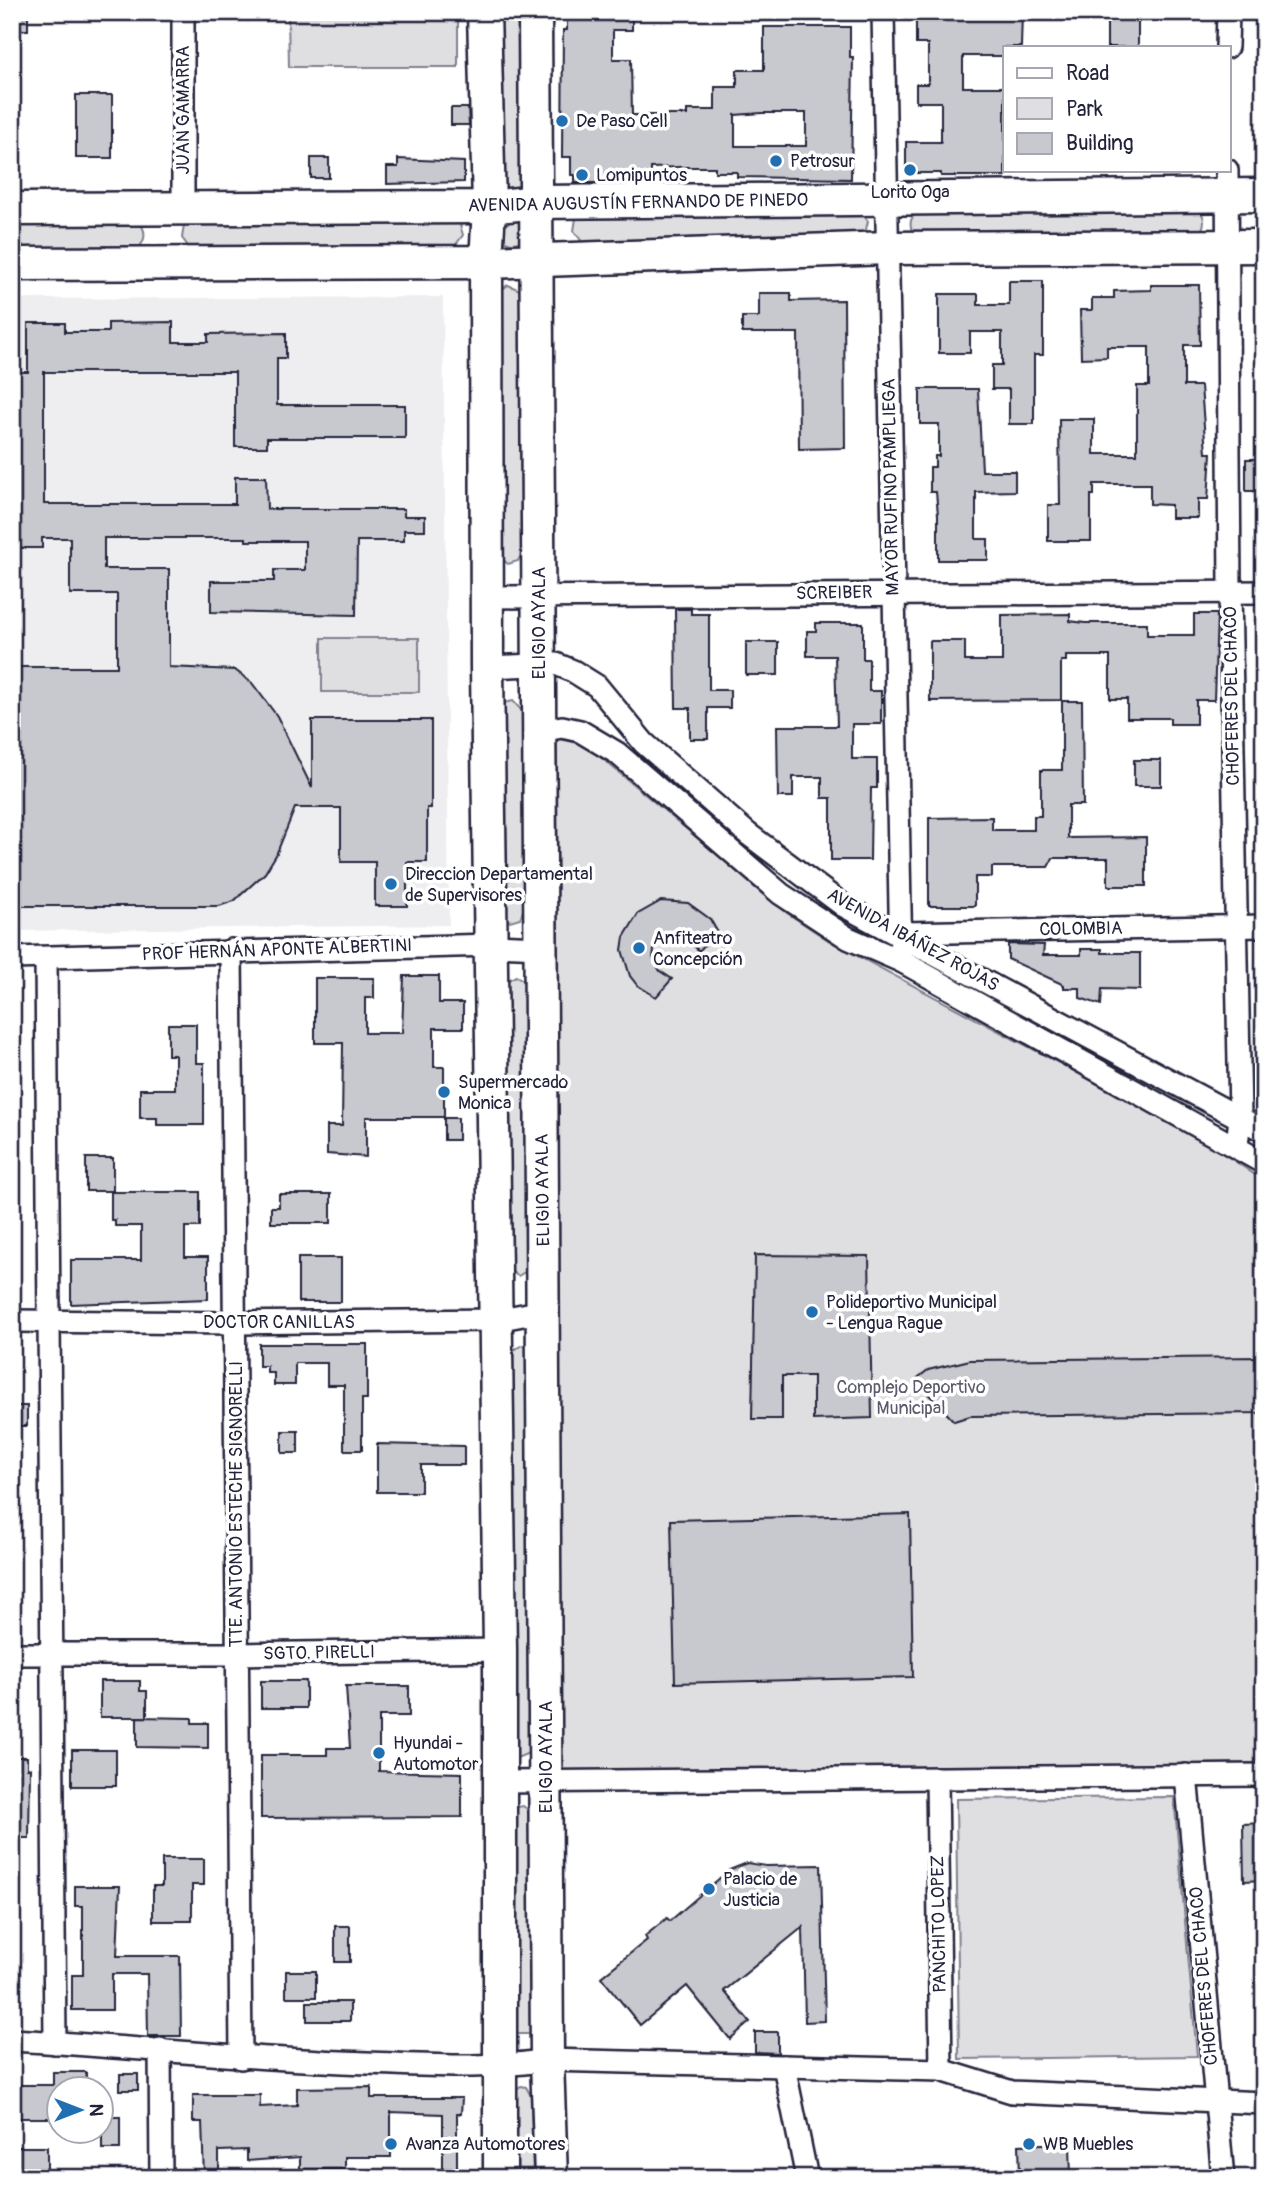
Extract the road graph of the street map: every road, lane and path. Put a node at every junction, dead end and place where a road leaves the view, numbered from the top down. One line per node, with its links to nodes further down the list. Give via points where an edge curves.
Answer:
1 (183, 12): 12 (street, JUAN GAMARRA)
2 (484, 12): 11 (street)
3 (534, 12): 10 (street, ELIGIO AYALA)
4 (883, 12): 9 (street, MAYOR RUFINO PAMPLIEGA)
5 (1228, 12): 6 (street)
6 (1227, 46)
7 (1227, 182): 8 (street, AVENIDA AUGUSTÍN FERNANDO DE PINEDO); 9 (street, AVENIDA AUGUSTÍN FERNANDO DE PINEDO); 14 (street, CHOFERES DEL CHACO)
8 (1264, 195)
9 (886, 199): 10 (street, AVENIDA AUGUSTÍN FERNANDO DE PINEDO); 16 (street, MAYOR RUFINO PAMPLIEGA)
10 (537, 202): 11 (street, AVENIDA AUGUSTÍN FERNANDO DE PINEDO); 17 (street, ELIGIO AYALA)
11 (489, 207): 12 (street, AVENIDA AUGUSTÍN FERNANDO DE PINEDO); 18 (street)
12 (183, 208): 13 (street, AVENIDA AUGUSTÍN FERNANDO DE PINEDO)
13 (12, 209)
14 (1227, 246): 15 (street); 16 (street); 20 (street, CHOFERES DEL CHACO)
15 (1264, 246)
16 (888, 248): 17 (street); 22 (street, MAYOR RUFINO PAMPLIEGA)
17 (538, 258): 18 (street); 24 (street, ELIGIO AYALA)
18 (486, 261): 19 (street); 23 (street)
19 (12, 264)
20 (1230, 592): 21 (street, SCREIBER); 22 (street, SCREIBER); 28 (street, CHOFERES DEL CHACO)
21 (1264, 592)
22 (893, 593): 24 (street, SCREIBER); 30 (street, MAYOR RUFINO PAMPLIEGA)
23 (488, 597): 24 (street, SCREIBER); 26 (street)
24 (539, 597): 25 (street, ELIGIO AYALA)
25 (540, 666): 26 (street, AVENIDA IBÁÑEZ ROJAS); 27 (street, ELIGIO AYALA); 30 (street, AVENIDA IBÁÑEZ ROJAS, via 556,664 597,686 644,743 748,834 844,906)
26 (487, 667): 31 (street)
27 (540, 731): 32 (street, ELIGIO AYALA); 36 (street, AVENIDA IBÁÑEZ ROJAS, via 562,727 580,731 617,753 781,894 848,937)
28 (1236, 926): 29 (street, COLOMBIA); 30 (street, COLOMBIA); 37 (street, CHOFERES DEL CHACO)
29 (1264, 926)
30 (899, 933): 36 (street, MAYOR RUFINO PAMPLIEGA); 37 (street, AVENIDA IBÁÑEZ ROJAS)
31 (492, 944): 32 (street, PROF HERNÁN APONTE ALBERTINI); 33 (street, PROF HERNÁN APONTE ALBERTINI); 42 (street)
32 (541, 947): 41 (street, ELIGIO AYALA)
33 (231, 950): 35 (street, PROF HERNÁN APONTE ALBERTINI); 45 (street, TTE. ANTONIO ESTECHE SIGNORELLI)
34 (12, 958): 35 (street, PROF HERNÁN APONTE ALBERTINI)
35 (46, 959): 44 (street)
36 (901, 961): 39 (street, AVENIDA IBÁÑEZ ROJAS)
37 (1240, 1117): 38 (street, AVENIDA IBÁÑEZ ROJAS); 39 (street, CHOFERES DEL CHACO)
38 (1264, 1131)
39 (1237, 1146): 40 (street, AVENIDA IBÁÑEZ ROJAS)
40 (1264, 1163)
41 (544, 1311): 42 (street, DOCTOR CANILLAS); 53 (street, ELIGIO AYALA)
42 (496, 1320): 45 (street, DOCTOR CANILLAS); 46 (street)
43 (12, 1321): 44 (street, DOCTOR CANILLAS)
44 (47, 1321): 45 (street, DOCTOR CANILLAS); 47 (street)
45 (234, 1323): 49 (street, TTE. ANTONIO ESTECHE SIGNORELLI)
46 (500, 1650): 49 (street, SGTO. PIRELLI); 54 (street)
47 (50, 1653): 48 (street, SGTO. PIRELLI); 49 (street, SGTO. PIRELLI); 56 (street)
48 (12, 1654)
49 (237, 1654): 58 (street, TTE. ANTONIO ESTECHE SIGNORELLI)
50 (1185, 1775): 51 (street); 52 (street); 63 (street, CHOFERES DEL CHACO)
51 (1264, 1775)
52 (937, 1778): 53 (street); 62 (street, PANCHITO LOPEZ)
53 (546, 1781): 54 (street); 59 (street, ELIGIO AYALA)
54 (500, 1782): 61 (street)
55 (12, 2040): 56 (street)
56 (55, 2043): 57 (street)
57 (160, 2049): 58 (street); 65 (street)
58 (242, 2059): 61 (street)
59 (547, 2060): 60 (street); 61 (street); 67 (street, ELIGIO AYALA)
60 (784, 2066): 62 (street); 68 (street)
61 (498, 2067): 66 (street)
62 (941, 2070): 63 (street, via 1012,2092)
63 (1216, 2101): 64 (street); 69 (street, CHOFERES DEL CHACO)
64 (1264, 2103)
65 (161, 2178)
66 (500, 2178)
67 (551, 2178)
68 (807, 2178)
69 (1223, 2178)

